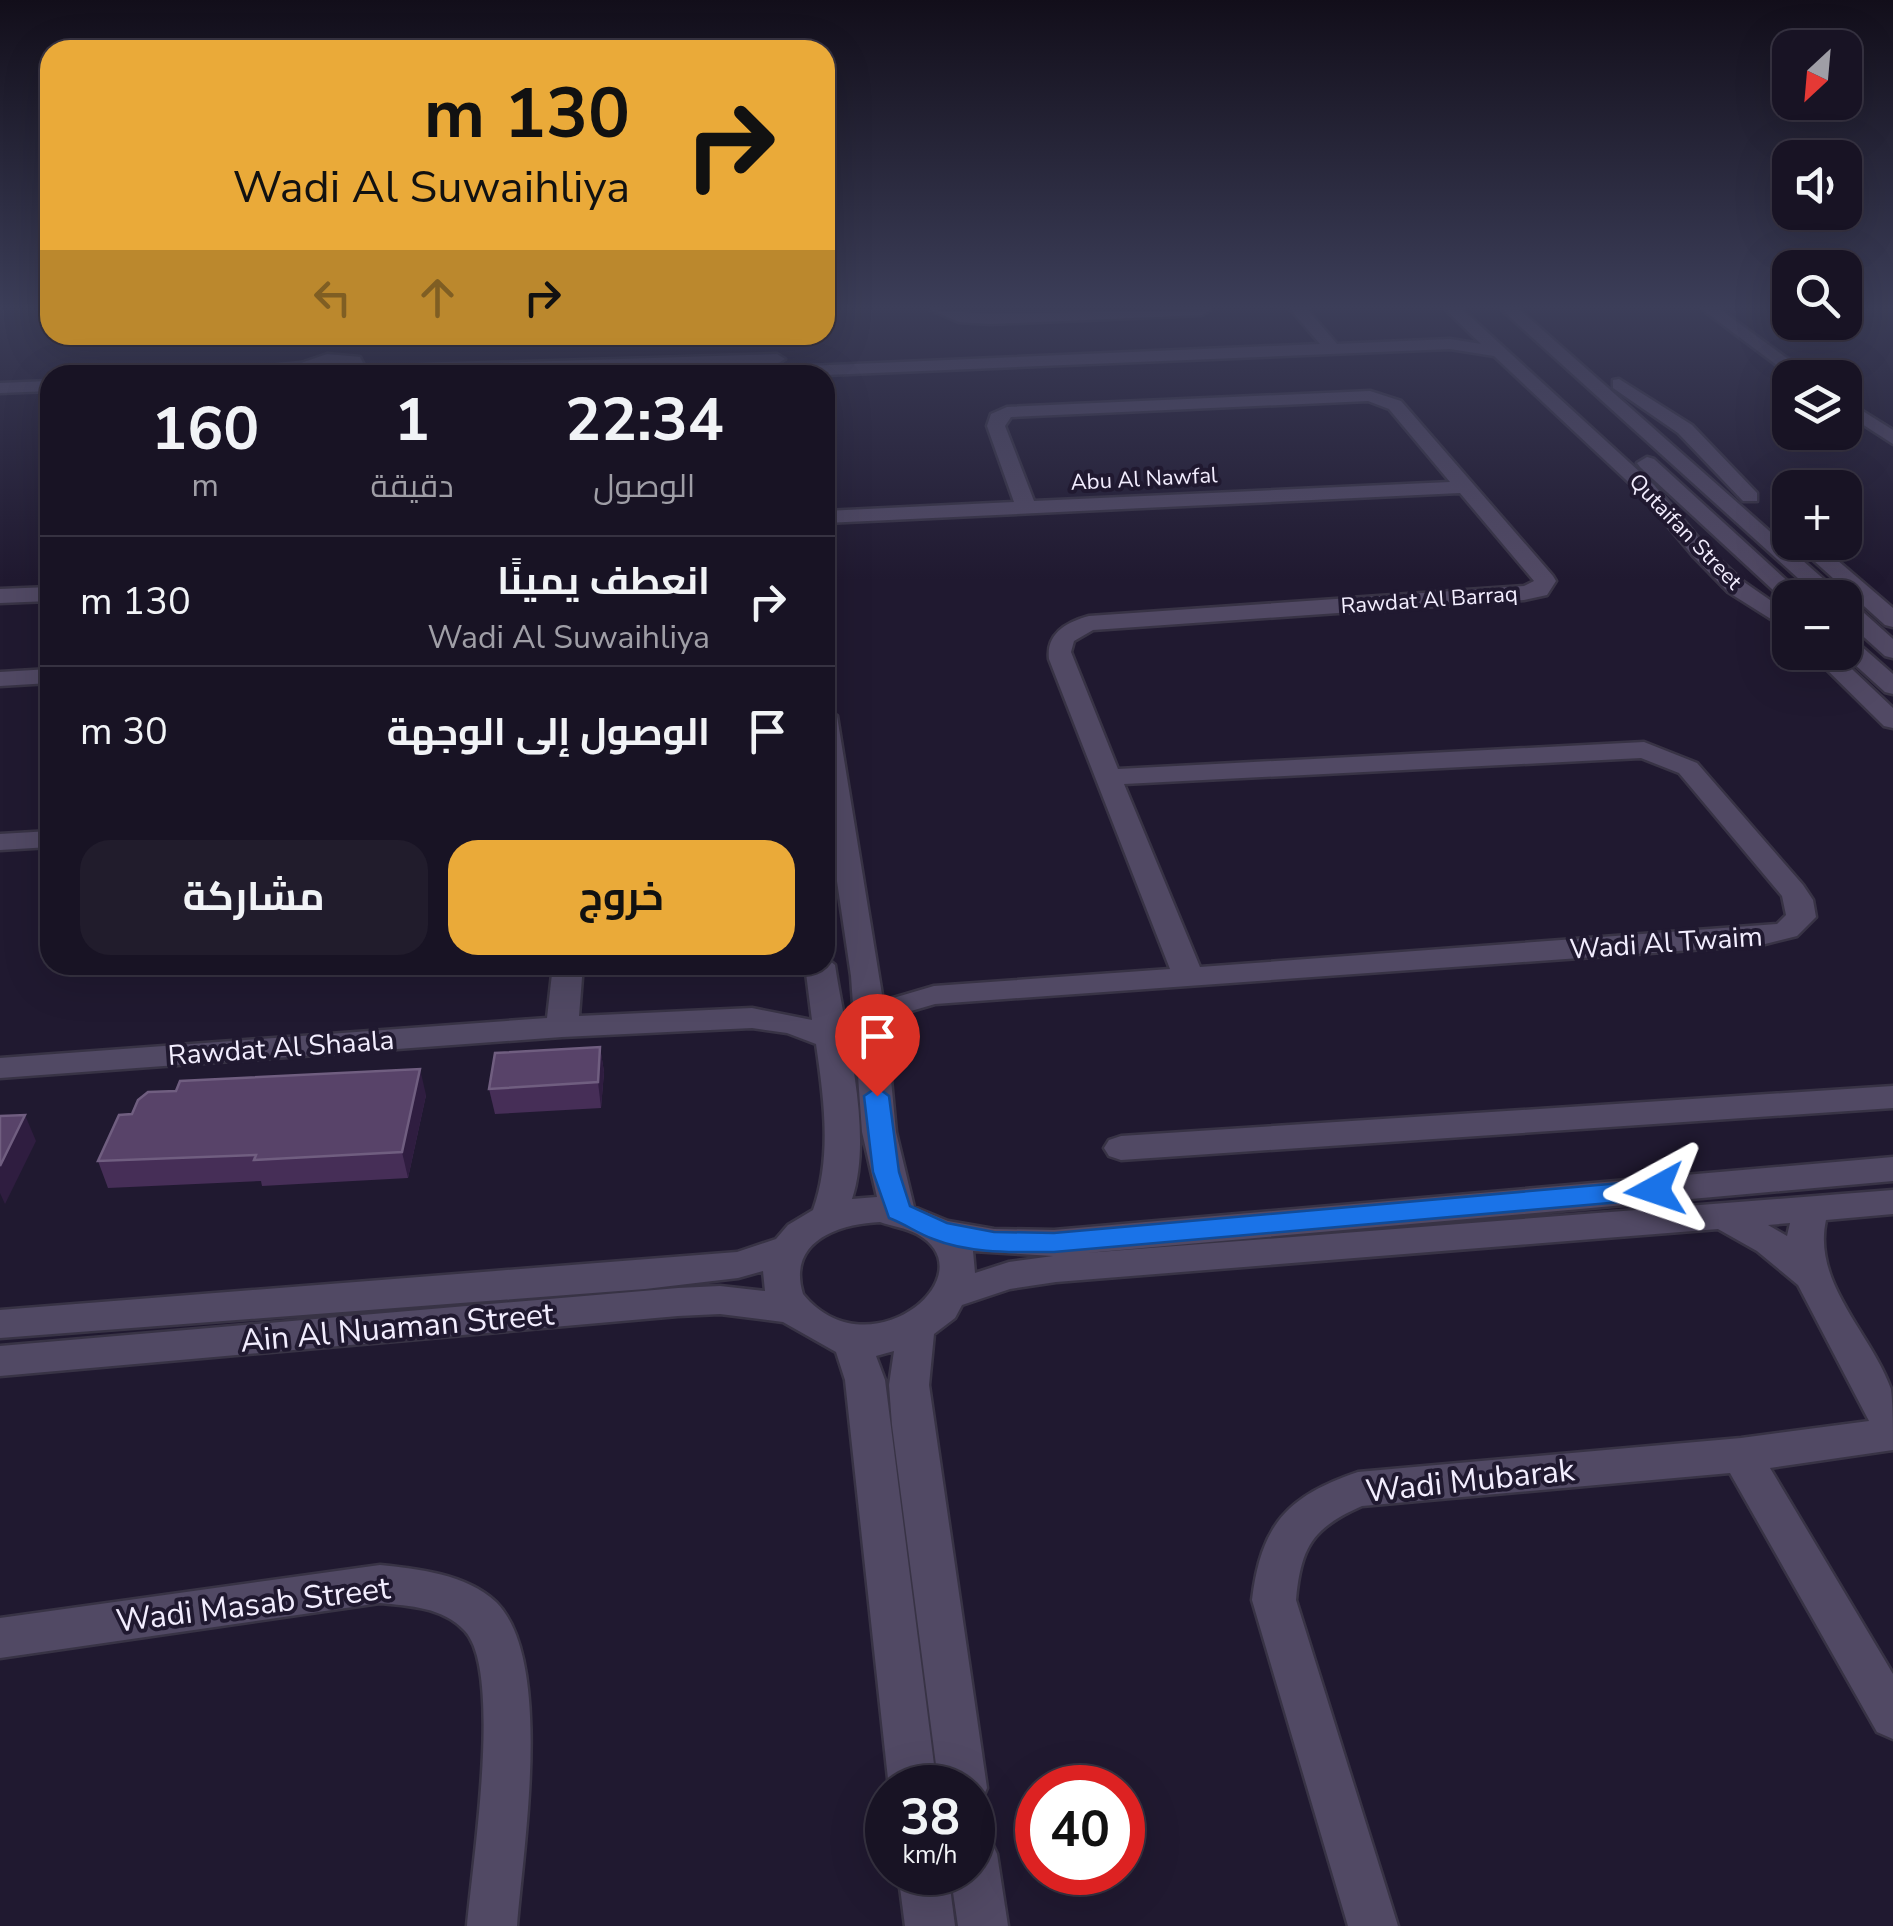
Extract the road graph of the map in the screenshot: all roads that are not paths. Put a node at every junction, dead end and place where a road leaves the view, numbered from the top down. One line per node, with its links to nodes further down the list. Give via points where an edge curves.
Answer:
1 (1255, 400): 12 (street, Rawdat Al Barraq, via 1007,412 995,422)
2 (1380, 400): 11 (street, Rawdat Al Barraq, via 1395,406)
3 (1550, 400): 20 (street, Qutaifan Street, via 1647,488 1736,587)
4 (1577, 400): 17 (street, Qutaifan Street, via 1749,556)
5 (1613, 400): 10 (street, Qutaifan Street)
6 (1636, 400): 10 (street)
7 (1640, 400): 13 (street, via 1685,428)
8 (1862, 416): 9 (street)
9 (1893, 438)
10 (1662, 442): 16 (street, Qutaifan Street)
11 (1466, 488): 12 (street, Abu Al Nawfal); 30 (street, Rawdat Al Barraq, via 1543,577 1543,588 1108,621 1069,633 1059,652)
12 (1026, 508): 14 (street, Abu Al Nawfal)
13 (1762, 508)
14 (835, 517)
15 (1824, 560): 21 (street)
16 (1814, 580)
17 (1772, 589)
18 (40, 594): 19 (street)
19 (0, 596)
20 (1772, 605)
21 (1893, 620)
22 (1862, 623): 23 (street)
23 (1893, 651)
24 (1862, 660): 28 (street)
25 (1839, 670): 29 (street)
26 (40, 677): 27 (street)
27 (0, 679)
28 (1893, 688)
29 (1893, 721)
30 (1109, 777): 35 (street, Rawdat Al Barraq); 35 (street, Wadi Al Twaim, via 1644,750 1676,760 1696,776 1802,909 1796,924 1760,936)
31 (835, 779): 37 (street)
32 (40, 840): 33 (street)
33 (0, 842)
34 (567, 975): 41 (street)
35 (1188, 975): 38 (street, Wadi Al Twaim)
36 (821, 976): 39 (street, Rawdat Al Shaala, via 790,1004); 42 (street)
37 (866, 976): 38 (street, Wadi Al Twaim); 40 (street)
38 (934, 995): 40 (street, Wadi Al Twaim, via 900,1004)
39 (752, 1018): 41 (street, Rawdat Al Shaala); 42 (street, Rawdat Al Shaala)
40 (872, 1022): 49 (street, via 879,1132)
41 (562, 1026): 43 (street, Rawdat Al Shaala)
42 (830, 1038): 51 (street, via 842,1166)
43 (0, 1068)
44 (1893, 1097): 45 (street)
45 (1121, 1148)
46 (1893, 1168): 52 (street, via 1054,1242 994,1242)
47 (1893, 1202): 48 (street)
48 (1811, 1208): 50 (street); 54 (street, Wadi Mubarak, via 1804,1239)
49 (898, 1212): 51 (street, via 862,1209); 52 (street)
50 (1722, 1215): 54 (street, Wadi Mubarak); 55 (street, via 1056,1269)
51 (828, 1217): 53 (street)
52 (940, 1232): 55 (street, via 960,1271)
53 (788, 1249): 56 (street, via 780,1273); 57 (street, Ain Al Nuaman Street, via 738,1266 645,1276)
54 (1812, 1276): 61 (street, Wadi Mubarak)
55 (955, 1293): 58 (street)
56 (793, 1309): 59 (street, via 827,1333); 60 (street, Ain Al Nuaman Street, via 678,1302)
57 (0, 1324)
58 (915, 1330): 59 (street); 66 (street, via 912,1425)
59 (850, 1338): 65 (street, via 865,1380)
60 (0, 1361)
61 (1893, 1432): 62 (street, Wadi Mubarak)
62 (1740, 1455): 64 (street); 72 (street, Wadi Mubarak, via 1358,1489 1321,1504 1293,1529 1277,1562 1274,1600)
63 (0, 1638): 69 (street, Wadi Masab Street, via 380,1584 422,1586 460,1600 488,1624 505,1658 509,1698)
64 (1893, 1717)
65 (910, 1765)
66 (960, 1765)
67 (927, 1895): 70 (street)
68 (978, 1895): 71 (street)
69 (492, 1926)
70 (930, 1926)
71 (983, 1926)
72 (1374, 1926)

